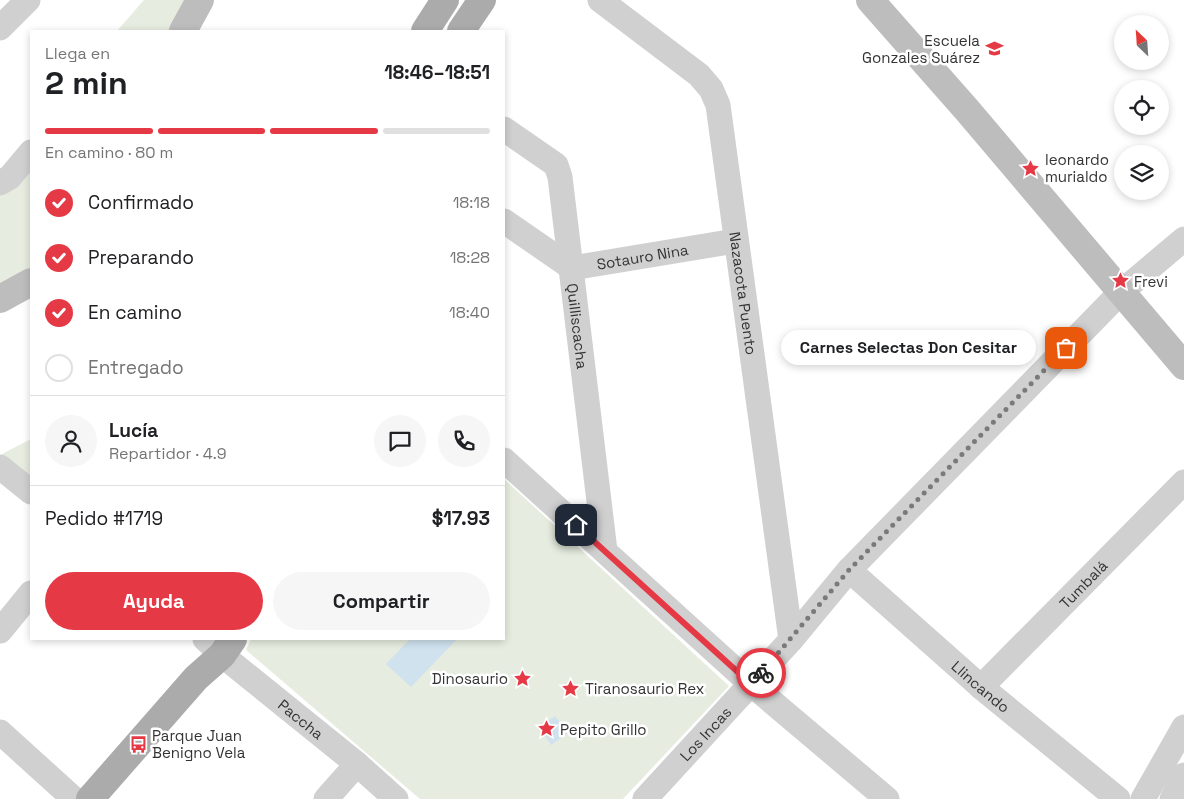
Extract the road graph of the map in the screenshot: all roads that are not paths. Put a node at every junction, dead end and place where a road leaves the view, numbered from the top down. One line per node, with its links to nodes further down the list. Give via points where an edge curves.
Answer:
1 (28, 0): 7 (street)
2 (200, 0): 8 (main road)
3 (445, 0): 9 (main road)
4 (482, 0): 10 (main road)
5 (600, 0): 16 (street, Nazacota Puento, via 699,75 711,89 718,105)
6 (870, 0): 19 (main road, via 1028,181)
7 (0, 28)
8 (184, 30)
9 (426, 30)
10 (462, 30)
11 (505, 130): 17 (street, Quilliscacha, via 556,165)
12 (30, 153): 13 (street)
13 (0, 184)
14 (505, 221): 17 (street)
15 (1184, 239): 19 (street, Los Incas)
16 (735, 241): 17 (street, Sotauro Nina); 30 (street, Nazacota Puento)
17 (572, 268): 26 (street, Quilliscacha)
18 (30, 283): 20 (main road)
19 (1120, 293): 21 (main road); 27 (street, Los Incas)
20 (0, 299)
21 (1184, 366)
22 (505, 461): 26 (street)
23 (0, 468): 25 (street)
24 (1184, 482): 33 (street, Tumbalá)
25 (30, 491)
26 (605, 551): 32 (street)
27 (849, 570): 30 (street, Los Incas); 33 (street, Llincando)
28 (30, 594): 29 (street)
29 (0, 630)
30 (791, 640): 32 (street, Los Incas)
31 (217, 643): 36 (street, Paccha); 40 (main road, via 196,678)
32 (751, 684): 38 (street, Los Incas); 43 (street)
33 (981, 687): 44 (street, Llincando)
34 (1184, 727): 45 (street)
35 (0, 732): 39 (street)
36 (356, 764): 41 (street); 42 (street, Paccha)
37 (1184, 775): 46 (street)
38 (657, 795)
39 (74, 799)
40 (90, 799)
41 (326, 799)
42 (396, 799)
43 (887, 799)
44 (1118, 799)
45 (1143, 799)
46 (1172, 799)

